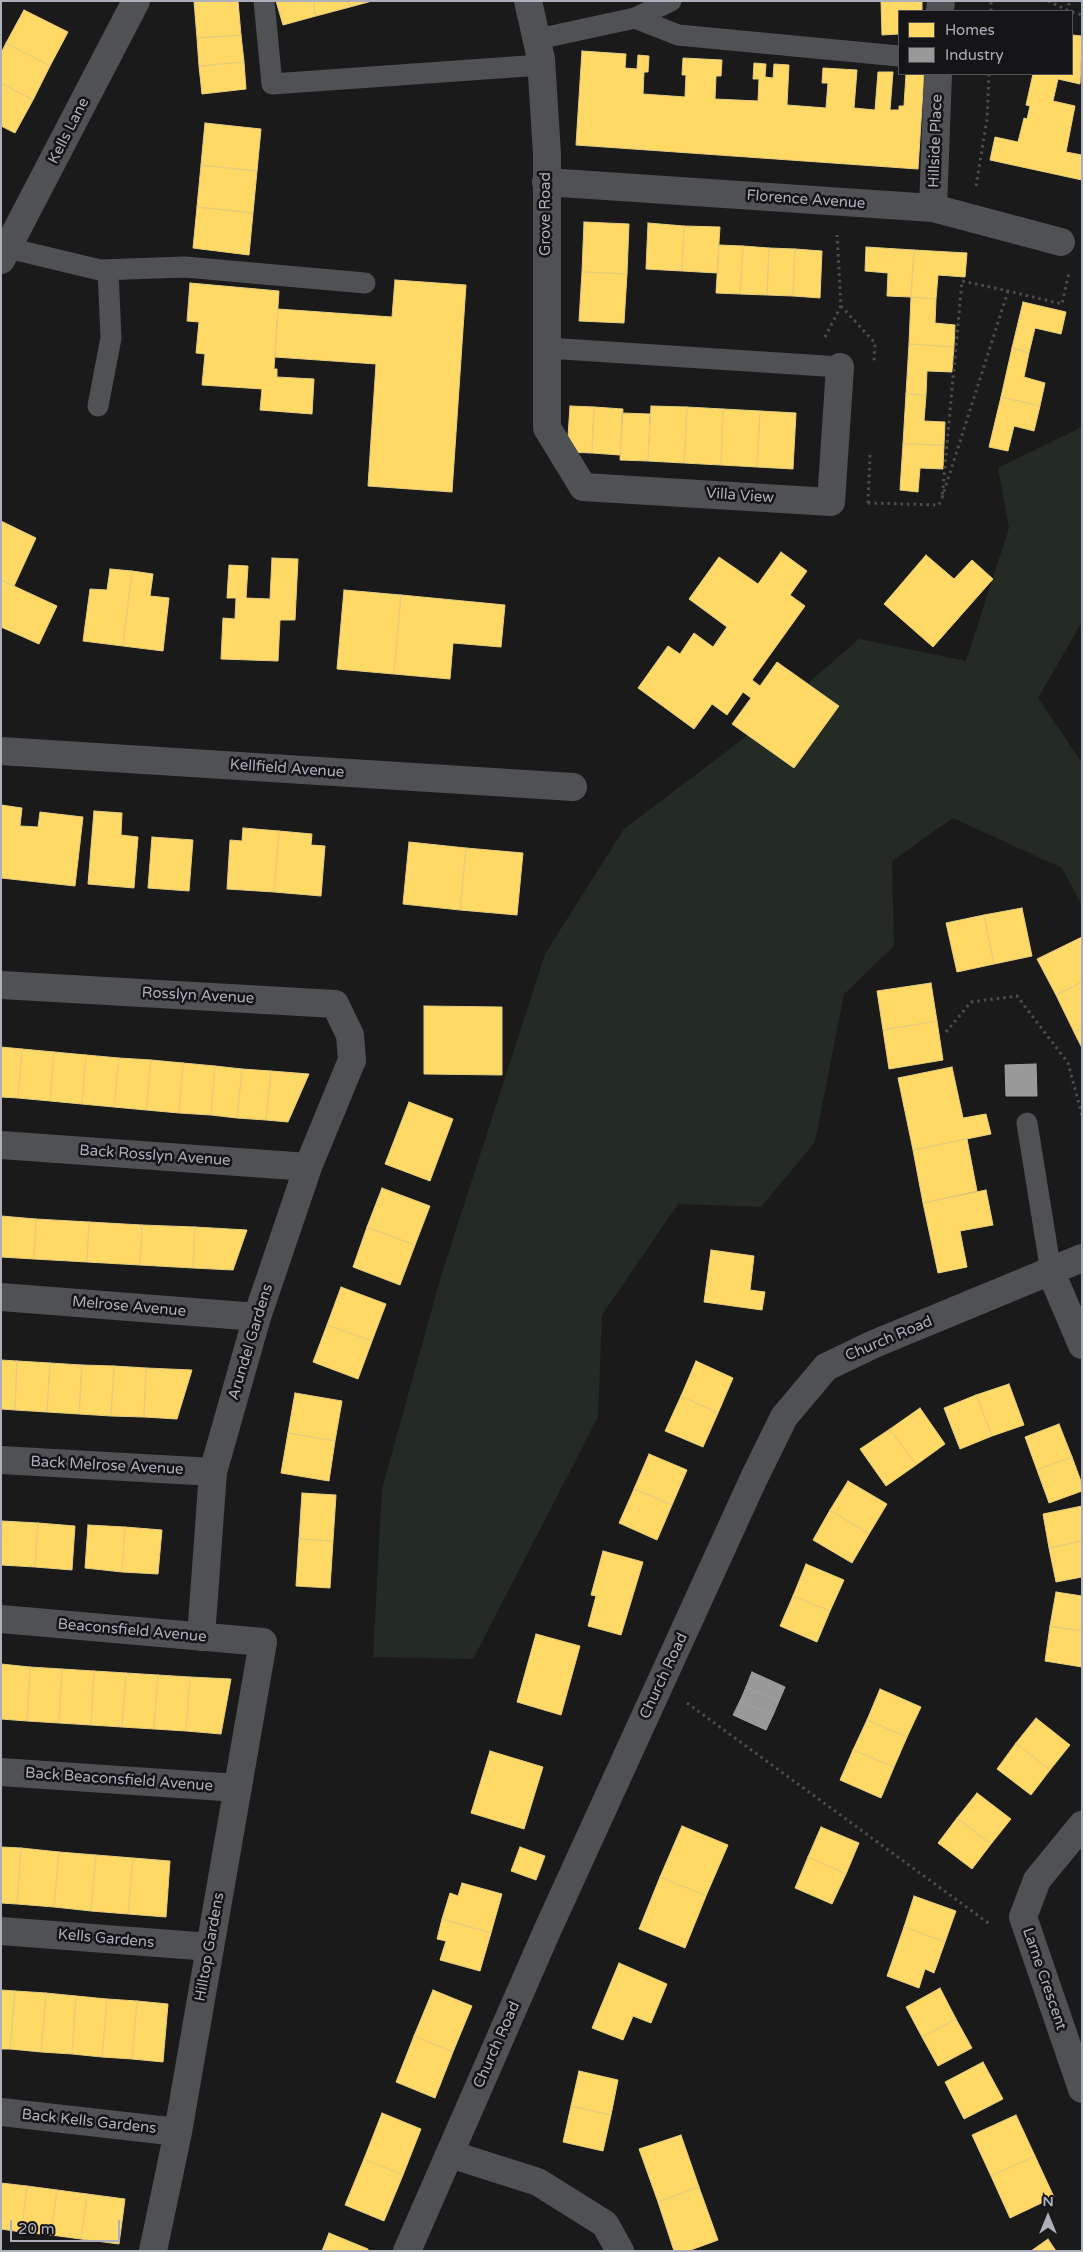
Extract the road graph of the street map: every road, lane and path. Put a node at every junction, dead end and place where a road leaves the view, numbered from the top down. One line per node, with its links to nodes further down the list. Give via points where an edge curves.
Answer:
1 (136, 1): 17 (street, Kells Lane)
2 (264, 1): 8 (lane, via 272,84)
3 (528, 1): 8 (street, Grove Road)
4 (670, 1): 7 (lane)
5 (1048, 1): 6 (path)
6 (1068, 10)
7 (635, 18): 8 (lane); 9 (lane, via 678,35)
8 (540, 52): 12 (street, Grove Road)
9 (898, 56)
10 (938, 75): 14 (street, Hillside Place)
11 (989, 75): 15 (path, via 987,119)
12 (546, 182): 13 (street, Florence Avenue); 22 (street, Grove Road)
13 (836, 202): 14 (street, Florence Avenue); 23 (path, via 841,306 824,337)
14 (933, 208): 15 (street, Florence Avenue)
15 (970, 219): 16 (street, Florence Avenue)
16 (1061, 242)
17 (4, 254): 18 (lane)
18 (108, 270): 20 (lane, via 185,267); 24 (lane, via 111,338)
19 (1070, 270): 21 (path, via 1062,304)
20 (365, 283)
21 (1008, 291): 26 (path); 26 (path, via 962,281)
22 (547, 348): 23 (lane); 25 (street, Grove Road)
23 (840, 367): 27 (street)
24 (98, 406)
25 (547, 428): 27 (street, Villa View, via 583,487)
26 (942, 498): 27 (path, via 939,505)
27 (831, 502)
28 (1, 751): 29 (street, Kellfield Avenue)
29 (573, 787)
30 (1, 985): 32 (street, Rosslyn Avenue, via 334,1004 350,1035)
31 (946, 1032): 33 (path, via 971,1002 1017,996 1068,1063)
32 (352, 1060): 36 (street, Arundel Gardens)
33 (1082, 1115)
34 (1027, 1123): 38 (lane)
35 (1, 1145): 36 (street, Back Rosslyn Avenue)
36 (308, 1167): 40 (street, Arundel Gardens)
37 (1082, 1258): 38 (street, Church Road)
38 (1051, 1272): 41 (street); 47 (street, Church Road, via 874,1344 826,1367 784,1417)
39 (1, 1296): 40 (street, Melrose Avenue)
40 (257, 1317): 43 (street, Arundel Gardens)
41 (1082, 1345)
42 (1, 1460): 43 (street, Back Melrose Avenue)
43 (213, 1472): 45 (street, Arundel Gardens)
44 (1, 1619): 45 (street, Beaconsfield Avenue)
45 (201, 1637): 46 (street, Beaconsfield Avenue)
46 (264, 1642): 49 (street, Hilltop Gardens)
47 (660, 1684): 51 (path); 57 (street, Church Road)
48 (1, 1772): 49 (street, Back Beaconsfield Avenue)
49 (238, 1788): 53 (street, Hilltop Gardens)
50 (1082, 1825): 54 (street, Larne Crescent, via 1037,1880 1023,1917)
51 (997, 1929)
52 (1, 1931): 53 (street, Kells Gardens)
53 (210, 1947): 56 (street, Hilltop Gardens)
54 (1082, 2089)
55 (1, 2112): 56 (street, Back Kells Gardens)
56 (178, 2132): 58 (street, Hilltop Gardens)
57 (450, 2154): 59 (street, Church Road); 60 (street, via 538,2182 605,2224)
58 (153, 2251)
59 (407, 2251)
60 (620, 2251)

